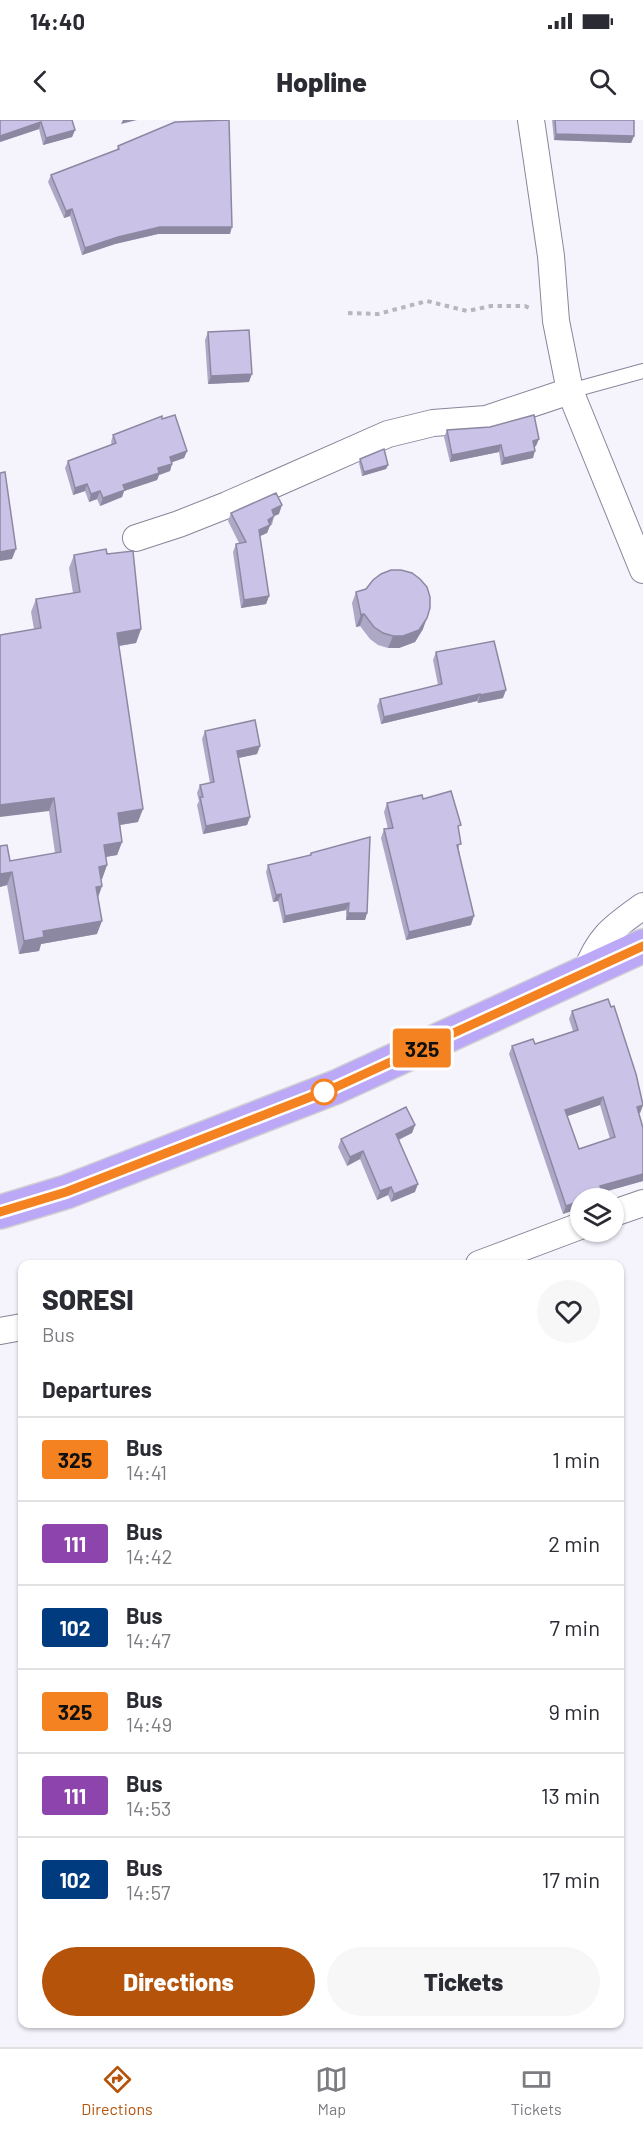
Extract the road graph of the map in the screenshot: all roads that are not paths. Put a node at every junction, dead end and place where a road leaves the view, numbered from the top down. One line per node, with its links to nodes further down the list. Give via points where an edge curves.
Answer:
1 (531, 120): 3 (street, via 551,256 556,321)
2 (643, 371): 3 (lane)
3 (570, 391): 4 (street, via 486,419 433,423 388,434 227,505); 5 (street)
4 (136, 538)
5 (643, 570)
6 (643, 906): 8 (street, via 608,932 593,952)
7 (643, 946): 8 (highway)
8 (586, 972): 11 (highway, via 336,1087 66,1192)
9 (643, 1203): 10 (street)
10 (624, 1210)
11 (0, 1212)
12 (570, 1230): 13 (street)
13 (489, 1260)
14 (18, 1328): 15 (street)
15 (0, 1331)

